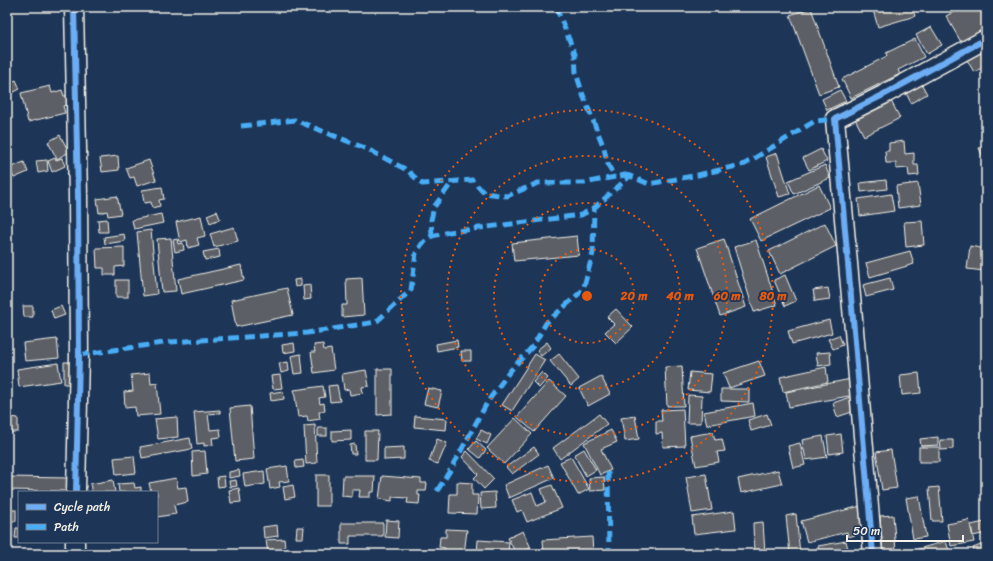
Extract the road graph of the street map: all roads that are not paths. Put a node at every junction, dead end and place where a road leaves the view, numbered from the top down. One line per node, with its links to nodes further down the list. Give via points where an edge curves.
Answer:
1 (74, 7): 3 (street, via 79,355)
2 (986, 39): 6 (street, via 835,119)
3 (76, 491)
4 (76, 543): 5 (street)
5 (75, 554)
6 (873, 554)

